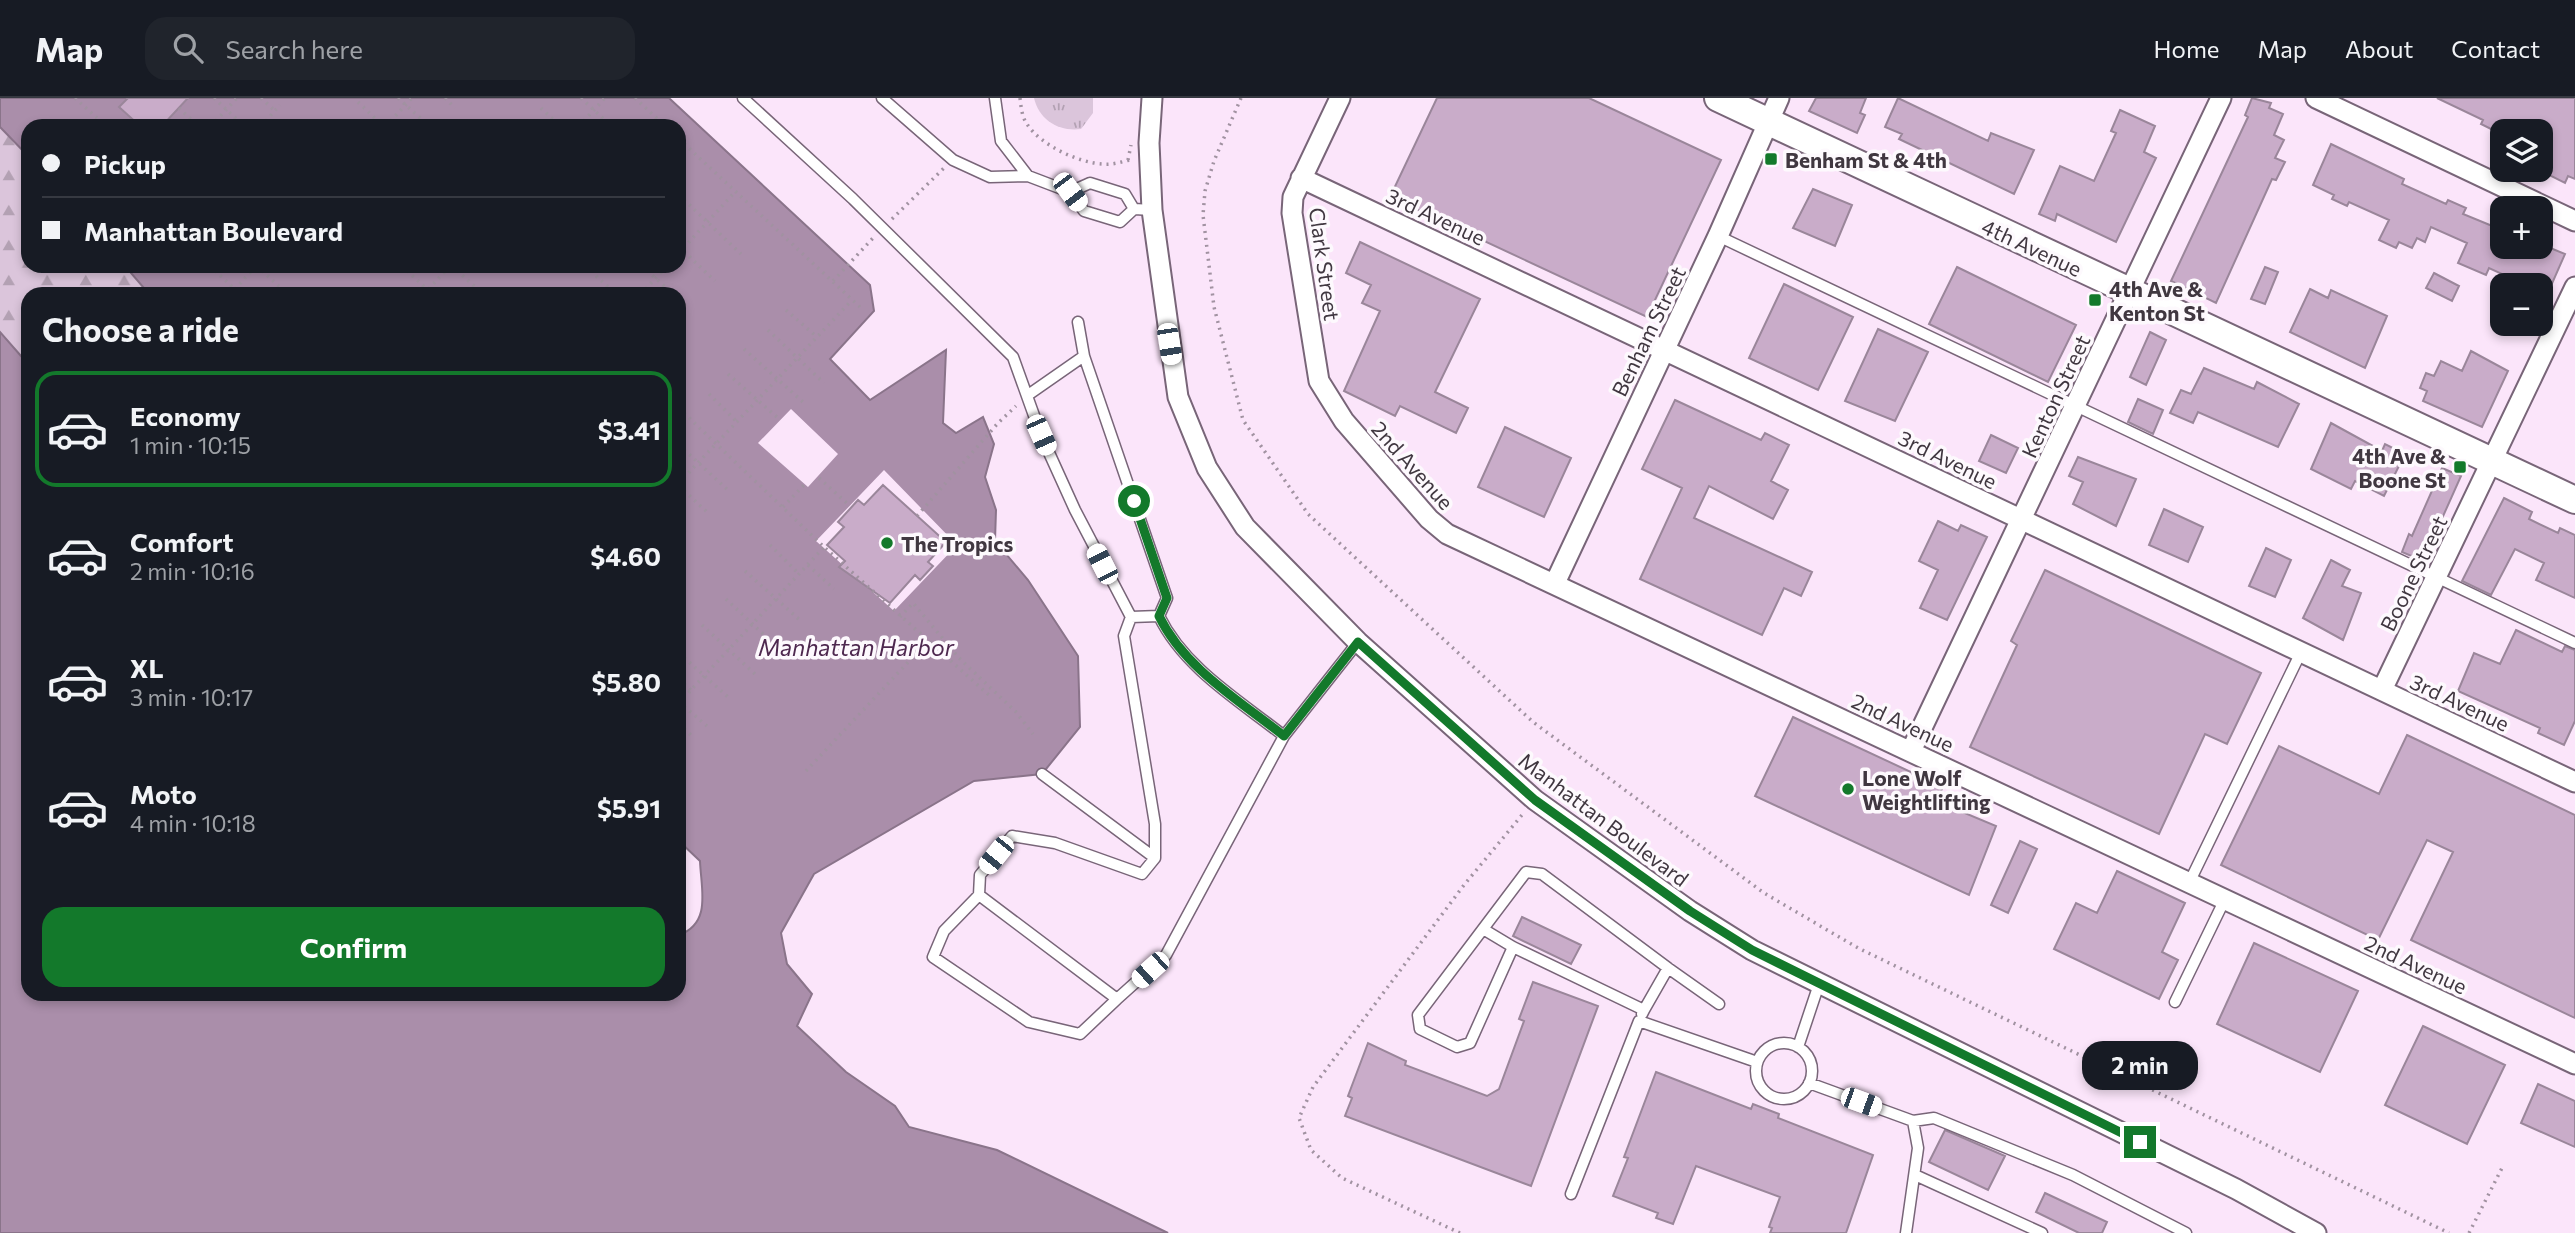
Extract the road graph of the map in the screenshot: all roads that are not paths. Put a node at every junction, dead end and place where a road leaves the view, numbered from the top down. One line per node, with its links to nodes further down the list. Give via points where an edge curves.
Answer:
1 (743, 98): 23 (lane, via 1002,344 1013,357)
2 (882, 98): 11 (lane, via 953,160 990,177)
3 (995, 98): 11 (lane, via 1001,141)
4 (1152, 98): 14 (street, Manhattan Boulevard)
5 (1340, 98): 12 (street, Clark Street)
6 (1718, 98): 10 (street, 4th Avenue)
7 (1779, 98): 10 (street, Benham Street)
8 (2221, 98): 18 (street, Kenton Street)
9 (2316, 98): 15 (street)
10 (1768, 122): 16 (street, Benham Street); 18 (street, 4th Avenue)
11 (1028, 176): 13 (lane)
12 (1301, 178): 20 (street, 3rd Avenue); 22 (street, Clark Street, via 1292,213)
13 (1070, 192): 14 (lane, via 1090,183 1125,194); 14 (lane, via 1084,211 1120,222)
14 (1143, 210): 32 (street, Manhattan Boulevard, via 1178,397 1207,468 1245,527)
15 (2575, 221)
16 (1718, 236): 20 (street, Benham Street); 24 (lane)
17 (2575, 287): 25 (street, Boone Street)
18 (2129, 293): 24 (street, Kenton Street); 25 (street, 4th Avenue)
19 (1078, 322): 21 (lane)
20 (1665, 350): 27 (street, 3rd Avenue); 29 (street, Benham Street)
21 (1084, 356): 23 (lane); 30 (lane, via 1167,598)
22 (1316, 363): 29 (street, 2nd Avenue, via 1319,382 1344,422 1429,519 1447,534)
23 (1028, 395): 31 (lane, via 1075,510)
24 (2075, 407): 27 (street, Kenton Street); 28 (lane)
25 (2492, 460): 26 (street, 4th Avenue); 28 (street, Boone Street)
26 (2575, 500)
27 (2021, 520): 34 (street, 3rd Avenue); 37 (street, Kenton Street)
28 (2436, 577): 33 (lane); 35 (street, Boone Street)
29 (1555, 583): 37 (street, 2nd Avenue)
30 (1159, 616): 31 (lane); 36 (lane, via 1169,636 1196,666)
31 (1131, 617): 40 (lane, via 1124,636 1156,824)
32 (1358, 642): 36 (lane); 47 (street, Manhattan Boulevard, via 1535,800 1690,911)
33 (2575, 643)
34 (2301, 652): 35 (street, 3rd Avenue); 41 (lane)
35 (2382, 690): 39 (street, 3rd Avenue)
36 (1284, 736): 48 (lane, via 1166,955)
37 (1911, 751): 41 (street, 2nd Avenue)
38 (1042, 774): 40 (lane)
39 (2575, 782)
40 (1155, 858): 42 (lane, via 1142,874 1055,844 1012,835 980,875)
41 (2189, 883): 43 (street, 2nd Avenue)
42 (979, 895): 48 (lane); 48 (lane, via 944,931 933,957 1029,1022 1080,1034)
43 (2225, 899): 49 (lane); 55 (street, 2nd Avenue)
44 (1483, 929): 45 (lane); 45 (lane, via 1418,1015 1420,1029 1457,1048 1470,1043); 46 (lane, via 1526,872 1542,874)
45 (1513, 947): 51 (lane)
46 (1668, 968): 50 (lane); 51 (lane)
47 (1819, 984): 53 (lane); 63 (street, Manhattan Boulevard, via 2236,1189)
48 (1117, 999)
49 (2175, 1002)
50 (1720, 1004)
51 (1644, 1010): 52 (lane)
52 (1639, 1021): 54 (lane); 59 (lane)
53 (1798, 1047): 54 (lane, via 1774,1045); 56 (lane, via 1812,1066)
54 (1758, 1062): 56 (lane, via 1758,1081 1769,1095 1796,1096)
55 (2575, 1064)
56 (1810, 1083): 57 (lane)
57 (1913, 1121): 58 (lane, via 1918,1148); 62 (lane, via 1934,1118 2073,1175)
58 (1915, 1175): 60 (lane); 61 (lane)
59 (1571, 1194)
60 (1906, 1233)
61 (2042, 1233)
62 (2186, 1233)
63 (2316, 1233)

